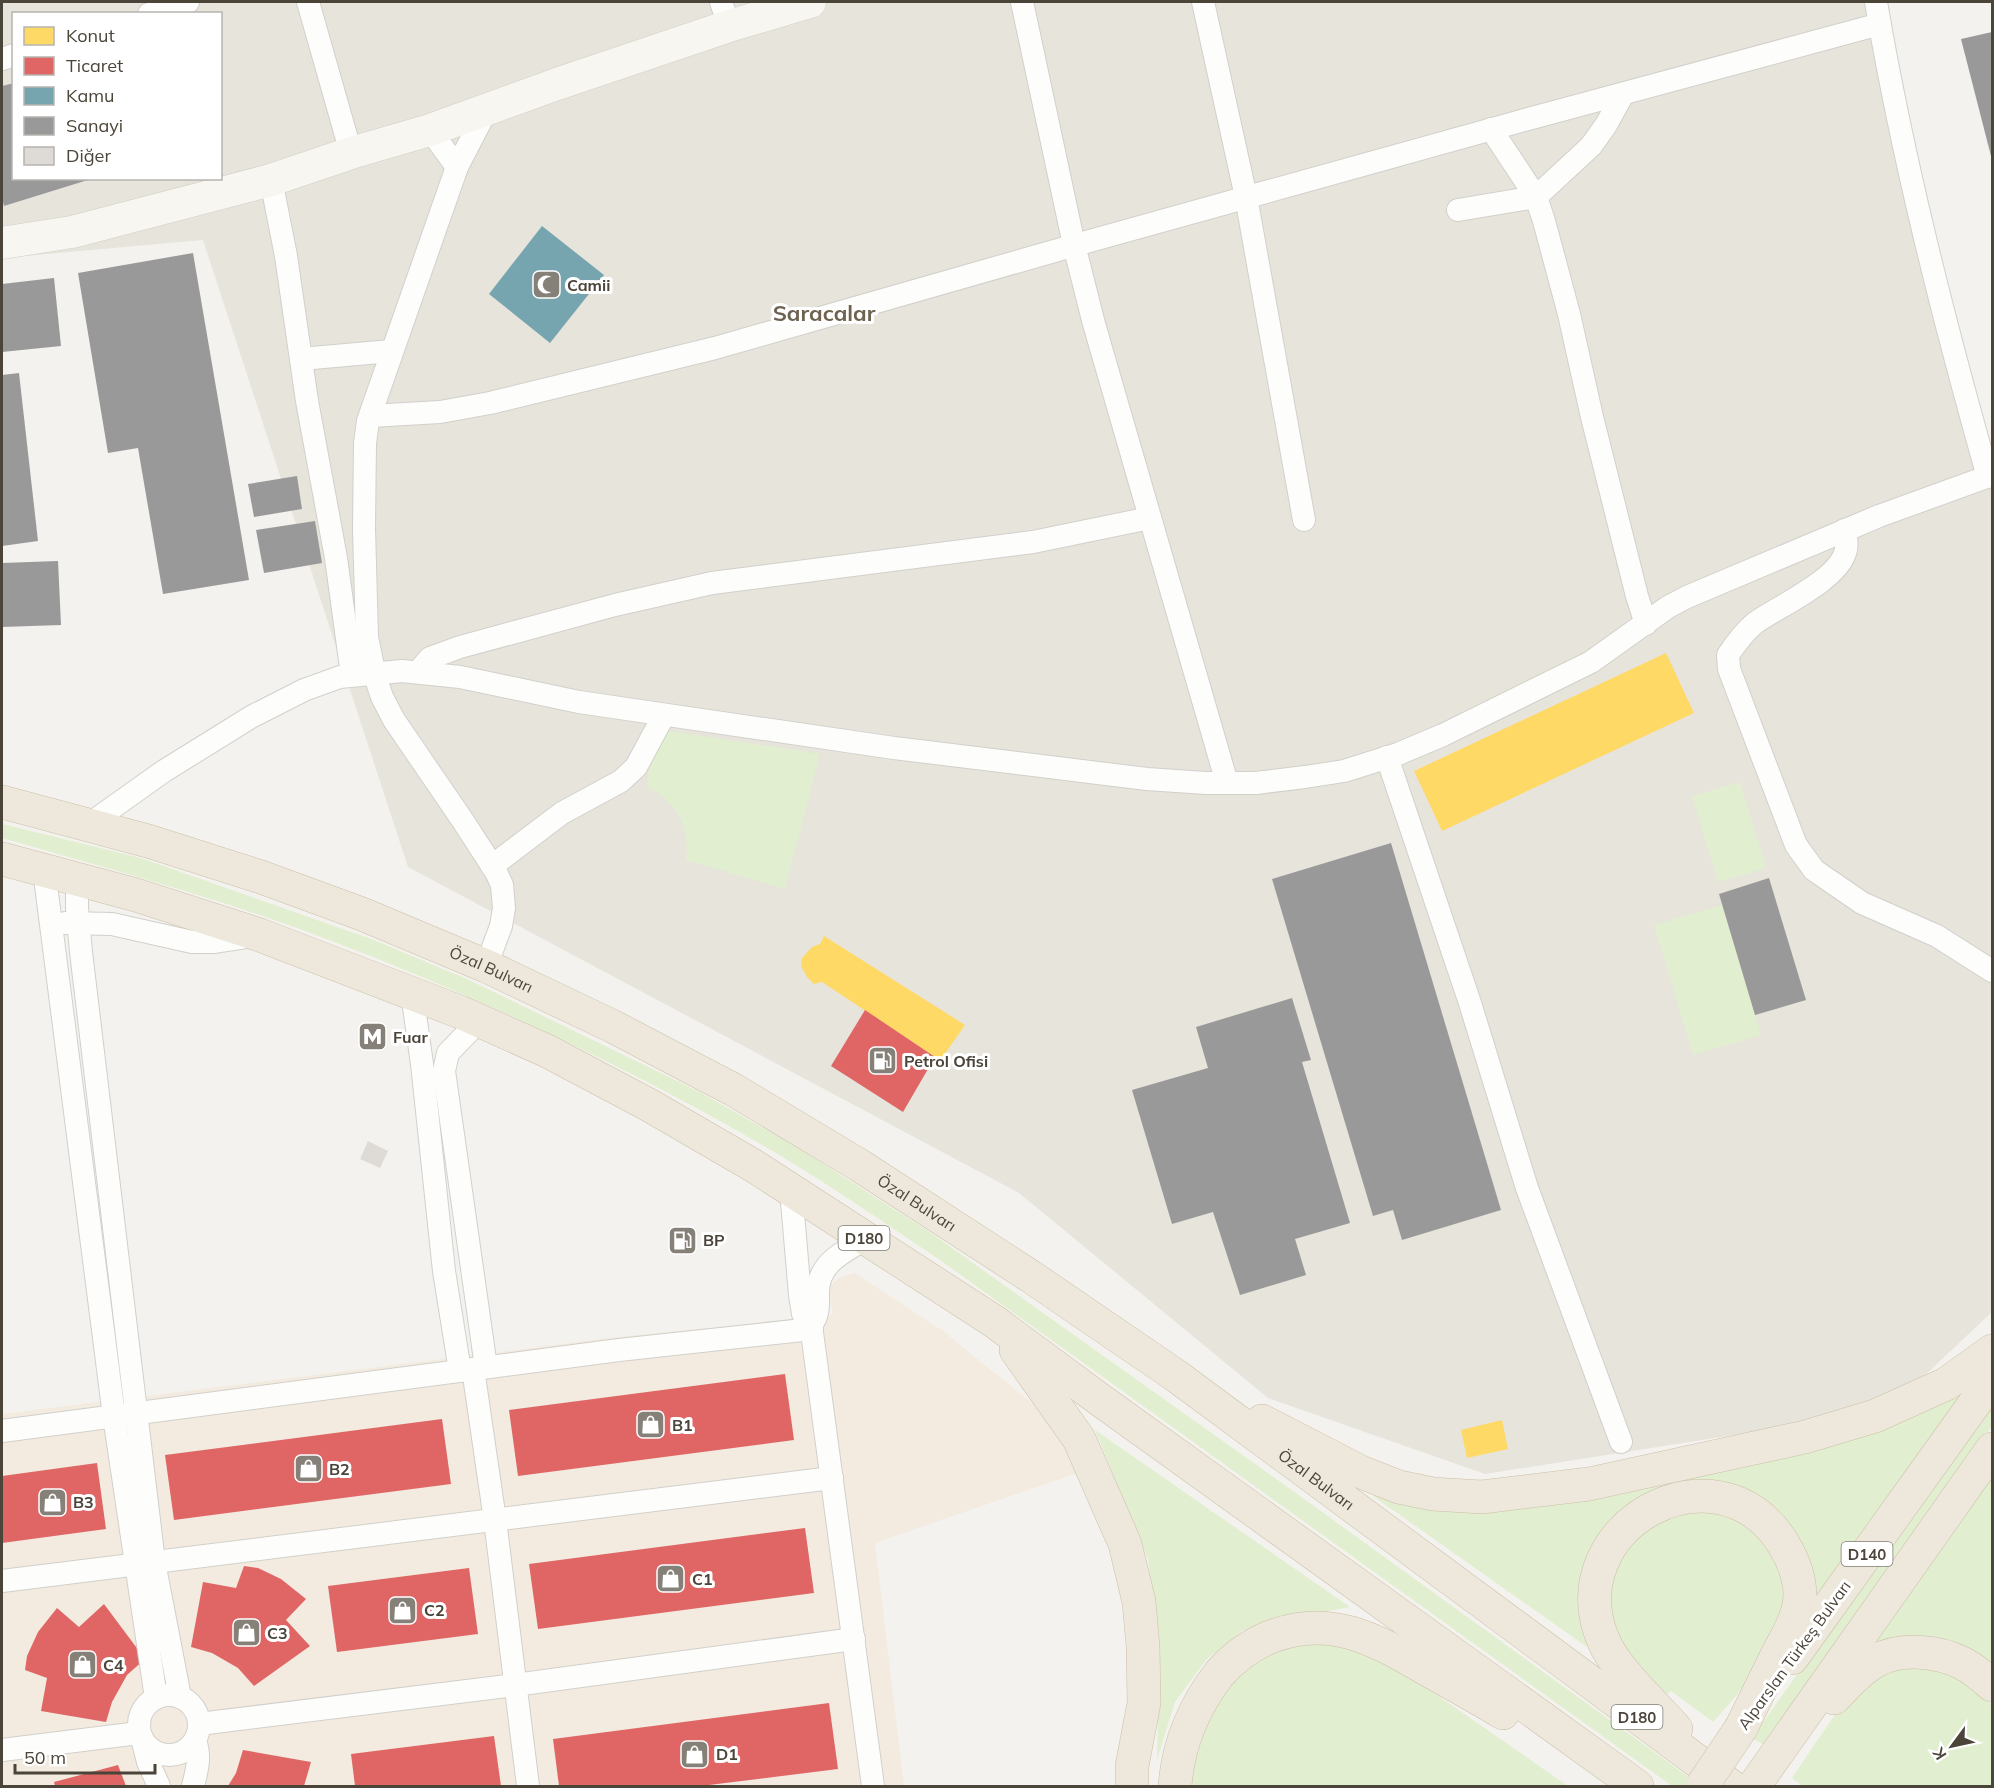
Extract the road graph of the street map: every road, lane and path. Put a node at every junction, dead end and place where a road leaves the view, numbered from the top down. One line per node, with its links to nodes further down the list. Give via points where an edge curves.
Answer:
1 (188, 2): 7 (street)
2 (308, 2): 14 (street)
3 (810, 2): 8 (street)
4 (1023, 2): 21 (street)
5 (1203, 2): 17 (street)
6 (1876, 2): 9 (street)
7 (156, 12)
8 (725, 14): 11 (street)
9 (1880, 24): 10 (street); 25 (street, via 1904,145 1964,390)
10 (1623, 94): 12 (street); 18 (street, via 1591,146)
11 (487, 110): 13 (street); 15 (street)
12 (1491, 129): 17 (street); 18 (street)
13 (430, 130): 14 (street); 15 (street)
14 (351, 153): 16 (street)
15 (458, 167): 22 (street)
16 (271, 180): 20 (street, via 72,232); 23 (street)
17 (1246, 197): 21 (street); 27 (street)
18 (1536, 197): 19 (street); 29 (street)
19 (1458, 210)
20 (2, 243)
21 (1074, 245): 24 (street, via 715,348 502,400 440,412); 26 (street)
22 (392, 351): 23 (street); 24 (street)
23 (301, 358): 31 (street, via 338,567)
24 (370, 416): 31 (street, via 365,443)
25 (1990, 476): 28 (street)
26 (1150, 518): 30 (street, via 1022,544 712,583 460,647 430,658); 34 (street)
27 (1304, 520)
28 (1845, 530): 29 (street, via 1687,597); 45 (street, via 1845,554 1831,574 1754,624 1728,654 1729,669 1796,845 1814,870 1862,903 1936,936)
29 (1646, 624): 33 (street, via 1591,662 1443,735)
30 (418, 672): 31 (street); 32 (street)
31 (364, 674): 36 (street, via 340,677 304,690 251,717 164,771); 38 (street)
32 (664, 715): 34 (street, via 972,759 1147,780); 38 (street, via 636,767 621,781 562,813)
33 (1387, 758): 34 (street, via 1344,771); 58 (street, via 1527,1188)
34 (1227, 783)
35 (2, 802): 36 (highway, Özal Bulvarı / D180)
36 (88, 825): 44 (highway, Özal Bulvarı / D180, via 261,877)
37 (2, 859): 39 (highway, D180)
38 (492, 866): 44 (street, via 502,885 504,908)
39 (44, 870): 40 (highway, D180); 41 (street)
40 (77, 879): 42 (street); 43 (highway, D180)
41 (51, 922): 42 (street); 56 (street)
42 (79, 925): 43 (street, via 112,924 192,942); 56 (street)
43 (260, 935): 46 (highway, D180)
44 (486, 966): 54 (highway, Özal Bulvarı / D180, via 734,1090 888,1184)
45 (1992, 971)
46 (412, 993): 47 (highway, D180); 53 (street, via 444,1271)
47 (479, 1021): 48 (highway, D180, via 649,1105); 53 (street, via 448,1053 444,1071)
48 (791, 1190): 49 (highway, D180); 51 (street, via 800,1295 803,1314)
49 (865, 1239): 50 (highway, D180); 51 (street, via 824,1267 818,1285 818,1316)
50 (995, 1322): 79 (highway, via 1079,1438 1125,1544 1139,1602 1143,1647 1144,1703); 82 (highway, D180)
51 (812, 1327): 53 (street); 60 (street)
52 (1992, 1352): 54 (highway, via 1946,1383 1887,1411 1805,1437 1589,1484 1482,1497 1399,1487 1361,1472)
53 (473, 1369): 56 (street); 61 (street)
54 (1175, 1375): 74 (highway, Özal Bulvarı / D180)
55 (1992, 1379): 69 (highway, Alparslan Türkeş Bulvarı / D140)
56 (125, 1414): 57 (street); 62 (street)
57 (2, 1431)
58 (1621, 1442)
59 (1992, 1449): 73 (highway)
60 (832, 1478): 61 (street); 64 (street)
61 (495, 1520): 62 (street); 65 (street)
62 (145, 1563): 63 (street); 67 (street); 68 (street)
63 (2, 1581)
64 (854, 1639): 65 (street); 78 (street)
65 (515, 1684): 70 (street); 77 (street)
66 (1992, 1685): 73 (highway, via 1946,1656 1893,1654 1863,1669)
67 (180, 1697): 68 (street); 70 (street, via 195,1709)
68 (156, 1698): 71 (street, via 140,1714)
69 (1741, 1728): 74 (highway, Alparslan Türkeş Bulvarı / D140, bridge); 74 (highway, via 1796,1618 1800,1596 1797,1574 1779,1537 1749,1510 1704,1496 1668,1500 1635,1518 1609,1548 1596,1585 1598,1626 1618,1665)
70 (197, 1732): 71 (street, via 186,1751 167,1756 150,1749); 76 (street, via 199,1763)
71 (141, 1737): 72 (street); 75 (street)
72 (2, 1750)
73 (1779, 1751): 74 (highway)
74 (1729, 1785)
75 (159, 1786)
76 (193, 1786)
77 (528, 1786)
78 (873, 1786)
79 (1132, 1786)
80 (1175, 1786): 81 (highway, via 1181,1744 1190,1720 1226,1666 1265,1639 1316,1627 1342,1630 1387,1646)
81 (1631, 1786)
82 (1637, 1786)

